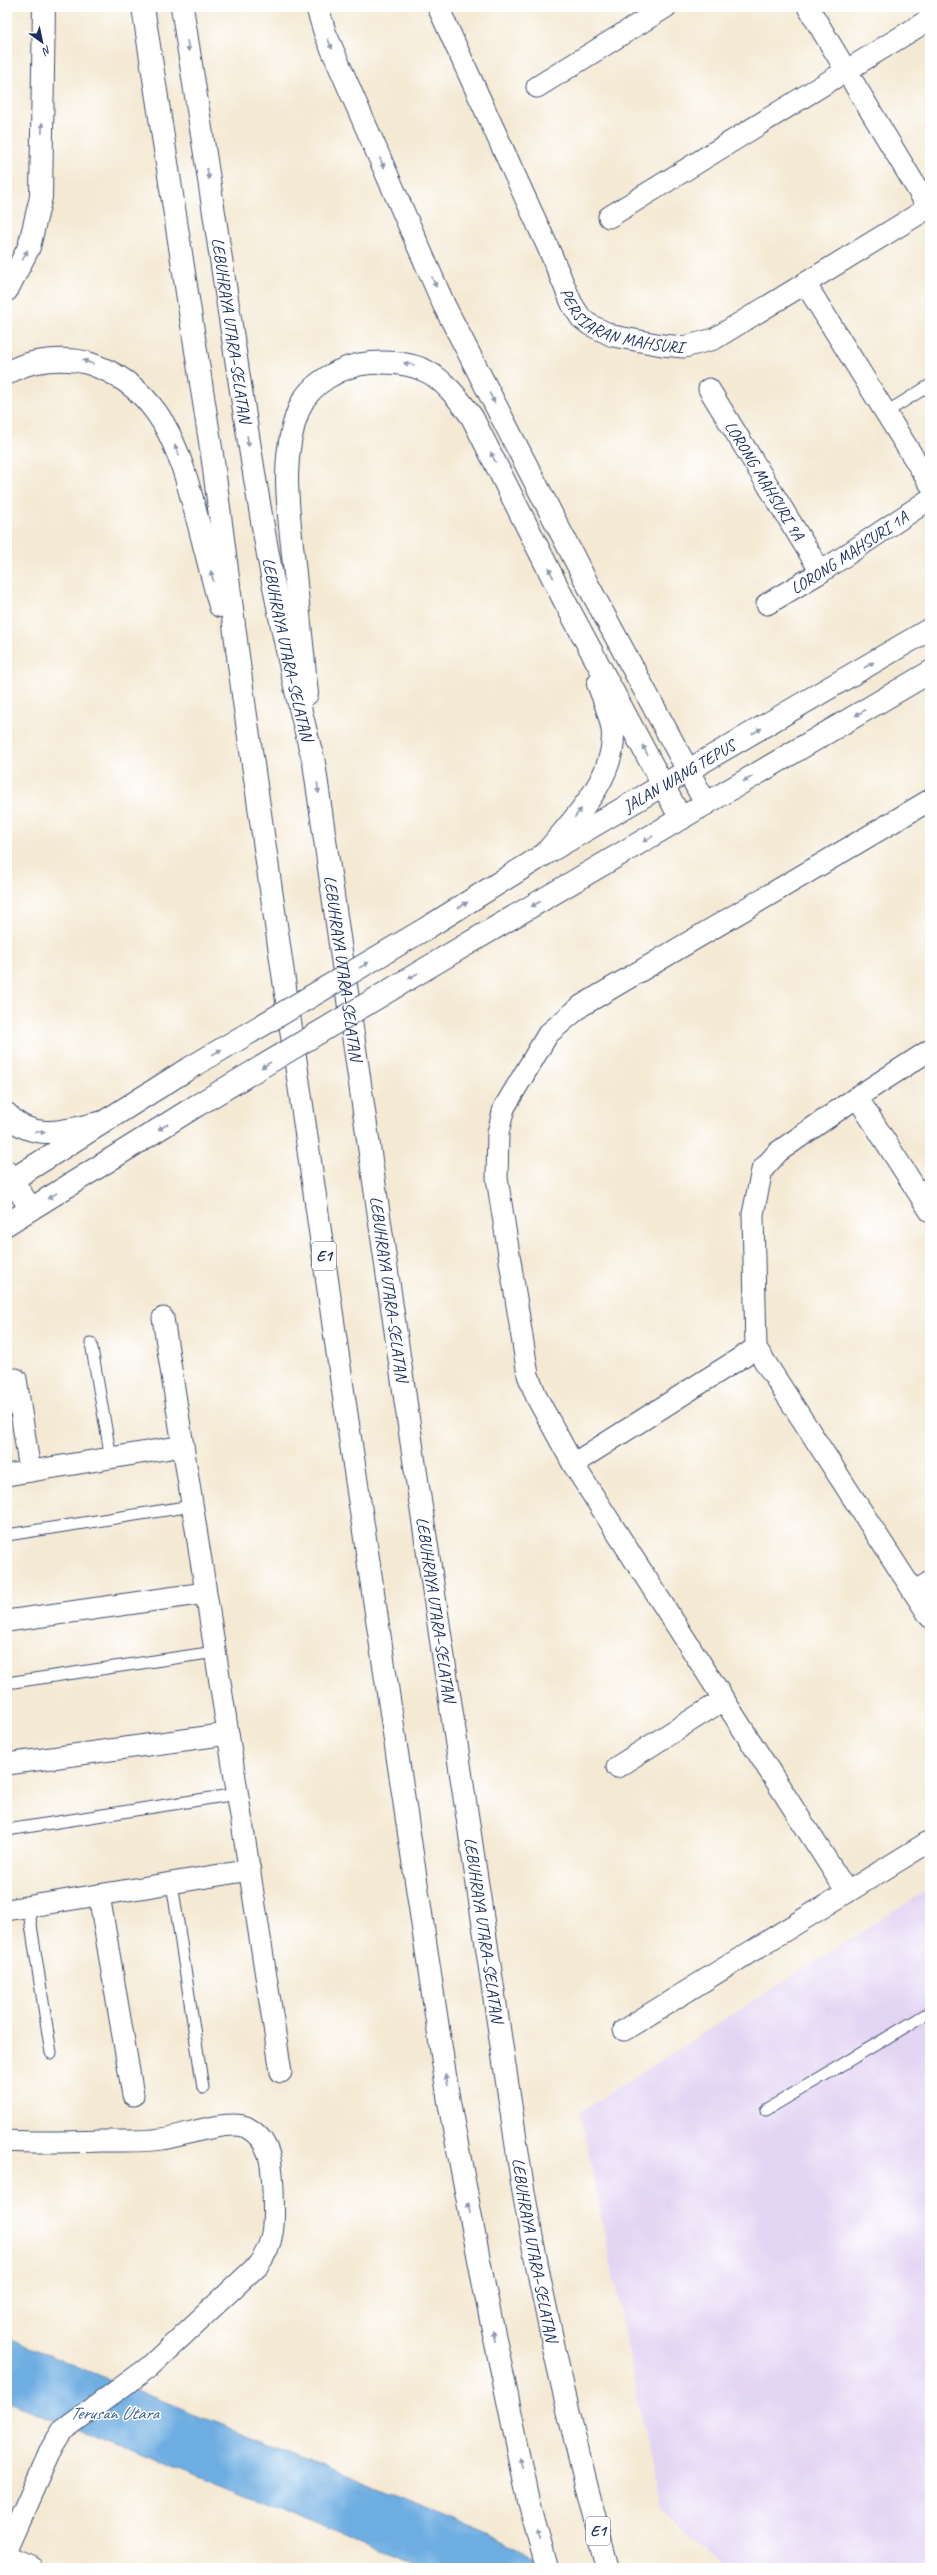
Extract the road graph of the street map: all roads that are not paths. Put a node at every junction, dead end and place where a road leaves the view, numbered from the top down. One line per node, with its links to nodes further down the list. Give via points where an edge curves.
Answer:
1 (44, 7): 14 (main road, one-way to 1, via 29,247 41,197)
2 (143, 7): 26 (main road, E1, via 213,461)
3 (182, 7): 27 (main road, LEBUHRAYA UTARA–SELATAN / E1, one-way to 27, via 260,512 290,671)
4 (317, 7): 28 (main road, one-way to 28, via 325,33 444,305)
5 (438, 7): 13 (street, PERSIARAN MAHSURI, via 572,304 581,318 590,325 613,336 662,345 689,346 714,339)
6 (666, 7): 10 (street)
7 (808, 7): 9 (street)
8 (930, 20): 9 (street)
9 (846, 71): 11 (street); 12 (street)
10 (537, 87)
11 (930, 208): 13 (street, PERSIARAN MAHSURI)
12 (609, 217)
13 (806, 283): 18 (street)
14 (7, 290)
15 (7, 374): 26 (main road, one-way to 15, via 179,453 165,425 148,401 121,378 84,360 50,359)
16 (930, 385): 18 (lane)
17 (709, 389): 21 (street, LORONG MAHSURI 9A)
18 (885, 413): 19 (street)
19 (930, 484)
20 (930, 499): 21 (street, LORONG MAHSURI 1A)
21 (821, 572): 23 (street, LORONG MAHSURI 1A)
22 (564, 600): 27 (main road, one-way to 27, via 472,417 456,395 418,366 394,361 360,364 337,372 318,385 299,408 289,444 286,484); 29 (main road, one-way to 22); 33 (main road, one-way to 22, via 594,793 608,763 613,734 604,699)
23 (767, 604)
24 (930, 629): 28 (main road, JALAN WANG TEPUS, one-way to 24)
25 (930, 672): 31 (main road, one-way to 31)
26 (243, 695): 83 (main road, E1, one-way to 26, via 529,2501 484,2291 450,2102 342,1384)
27 (314, 763): 84 (main road, LEBUHRAYA UTARA–SELATAN / E1, one-way to 84, via 414,1460 523,2189 537,2272)
28 (687, 772): 29 (main road, JALAN WANG TEPUS); 31 (main road)
29 (663, 785): 32 (main road); 33 (main road, JALAN WANG TEPUS)
30 (930, 800): 48 (street, via 581,1006 548,1034 504,1108 498,1133 497,1178 528,1376)
31 (706, 804): 32 (main road)
32 (681, 819): 39 (main road, one-way to 39, bridge, via 196,1106)
33 (545, 854): 37 (main road, JALAN WANG TEPUS, one-way to 33, bridge)
34 (930, 1050): 35 (street)
35 (857, 1096): 40 (street); 44 (street, via 778,1152 762,1170 753,1214)
36 (7, 1114): 37 (main road, one-way to 37, via 16,1124 34,1133)
37 (103, 1122): 38 (main road, JALAN WANG TEPUS)
38 (9, 1178): 39 (main road)
39 (31, 1209): 41 (main road)
40 (930, 1211)
41 (7, 1224)
42 (163, 1318): 46 (street)
43 (91, 1343): 47 (lane)
44 (756, 1348): 48 (street); 53 (street)
45 (16, 1380): 49 (street)
46 (183, 1446): 47 (street); 51 (street)
47 (111, 1458): 49 (street)
48 (573, 1464): 59 (street)
49 (30, 1471): 50 (street)
50 (7, 1475)
51 (192, 1506): 52 (lane); 54 (street)
52 (7, 1535)
53 (922, 1587): 55 (street)
54 (205, 1593): 56 (street); 57 (street)
55 (930, 1617)
56 (7, 1621)
57 (215, 1652): 58 (lane); 60 (street)
58 (7, 1683)
59 (723, 1700): 62 (street); 68 (street)
60 (228, 1734): 61 (street); 63 (street)
61 (7, 1764)
62 (617, 1766)
63 (237, 1794): 64 (lane); 66 (street)
64 (7, 1830)
65 (930, 1841): 68 (street)
66 (250, 1870): 67 (street); 75 (street)
67 (172, 1883): 69 (street); 76 (lane)
68 (847, 1892): 73 (street)
69 (99, 1895): 70 (street); 77 (street)
70 (28, 1906): 71 (street); 74 (lane)
71 (7, 1910)
72 (930, 2012): 78 (lane)
73 (624, 2030)
74 (51, 2053)
75 (281, 2072)
76 (203, 2088)
77 (133, 2095)
78 (766, 2110)
79 (7, 2140): 80 (street, via 54,2142 161,2139 224,2126 244,2126 266,2144 272,2168 274,2216 272,2237 266,2256 249,2274 149,2367 57,2437)
80 (7, 2548)
81 (7, 2557): 82 (street)
82 (33, 2568)
83 (548, 2568)
84 (608, 2568)

